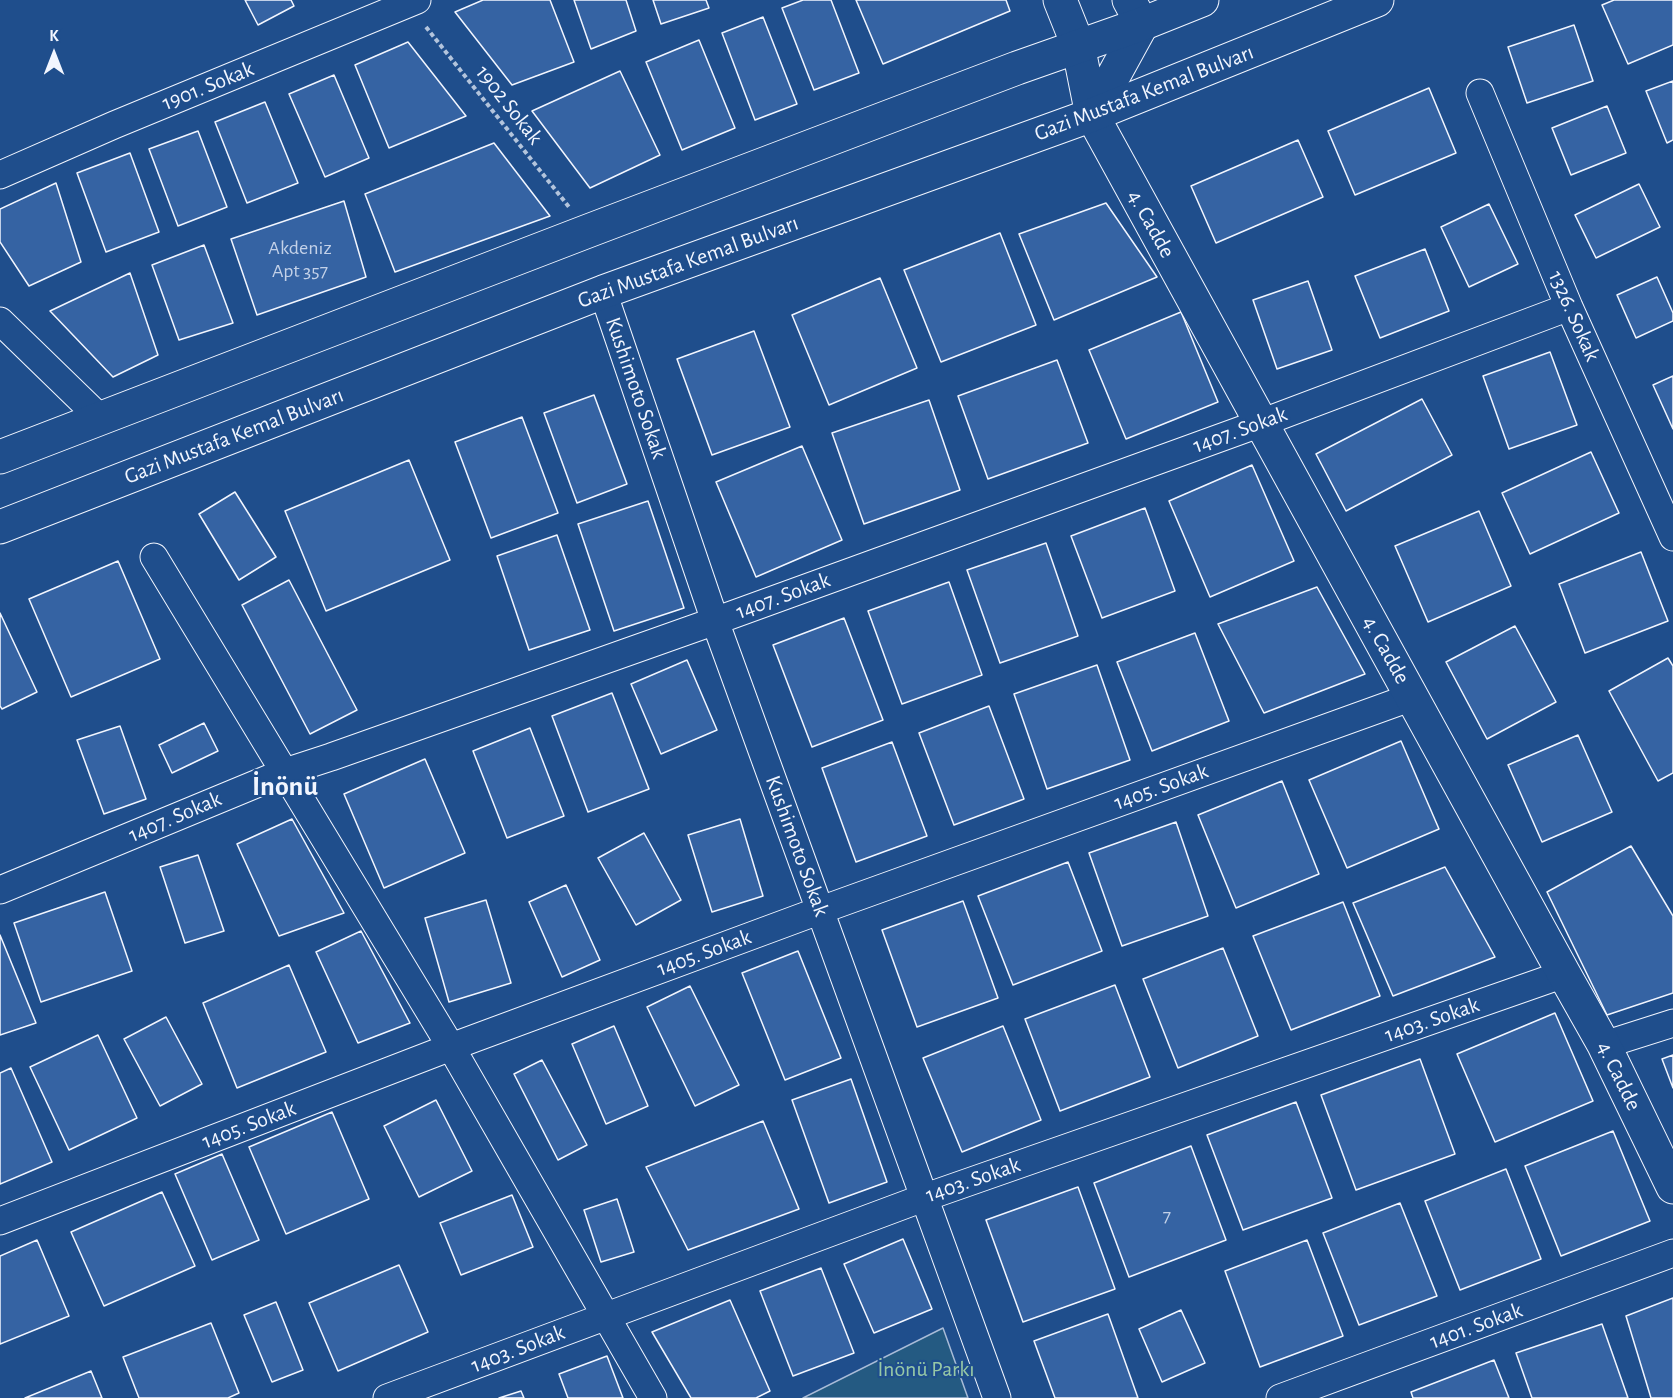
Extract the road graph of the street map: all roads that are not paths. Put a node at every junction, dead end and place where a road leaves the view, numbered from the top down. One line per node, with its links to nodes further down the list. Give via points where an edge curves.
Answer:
1 (1060, 0): 6 (main road, 4. Cadde)
2 (1202, 0): 5 (main road)
3 (1377, 0): 8 (main road, Gazi Mustafa Kemal Bulvarı)
4 (412, 2): 9 (street, 1901. Sokak)
5 (1136, 12): 6 (main road); 8 (main road)
6 (1078, 45): 8 (main road, 4. Cadde); 13 (main road)
7 (1480, 93): 11 (street, 1326. Sokak)
8 (1092, 115): 10 (main road, Gazi Mustafa Kemal Bulvarı); 14 (main road, 4. Cadde)
9 (0, 175)
10 (603, 292): 16 (main road, Gazi Mustafa Kemal Bulvarı); 19 (street, Kushimoto Sokak)
11 (1569, 307): 14 (street, 1407. Sokak); 17 (street, 1326. Sokak)
12 (0, 321): 13 (street)
13 (100, 418): 15 (main road)
14 (1261, 423): 19 (street, 1407. Sokak); 20 (main road, 4. Cadde)
15 (0, 458)
16 (0, 527)
17 (1673, 537)
18 (154, 557): 21 (street)
19 (715, 621): 21 (street, 1407. Sokak); 23 (street, Kushimoto Sokak)
20 (1412, 697): 23 (street, 1405. Sokak); 24 (main road, 4. Cadde)
21 (285, 772): 22 (street, 1407. Sokak); 27 (street)
22 (0, 890)
23 (821, 910): 27 (street, 1405. Sokak); 29 (street, Kushimoto Sokak)
24 (1564, 974): 26 (main road, 4. Cadde); 29 (street, 1403. Sokak)
25 (1673, 1023): 26 (street)
26 (1604, 1045): 28 (main road, 4. Cadde)
27 (452, 1047): 30 (street, 1405. Sokak); 32 (street)
28 (1673, 1187)
29 (923, 1198): 32 (street, 1403. Sokak); 35 (street, Kushimoto Sokak)
30 (0, 1221)
31 (1673, 1253): 36 (street, 1401. Sokak)
32 (605, 1316): 33 (street, 1403. Sokak); 34 (street)
33 (387, 1398)
34 (653, 1398)
35 (997, 1398)
36 (1280, 1398)

